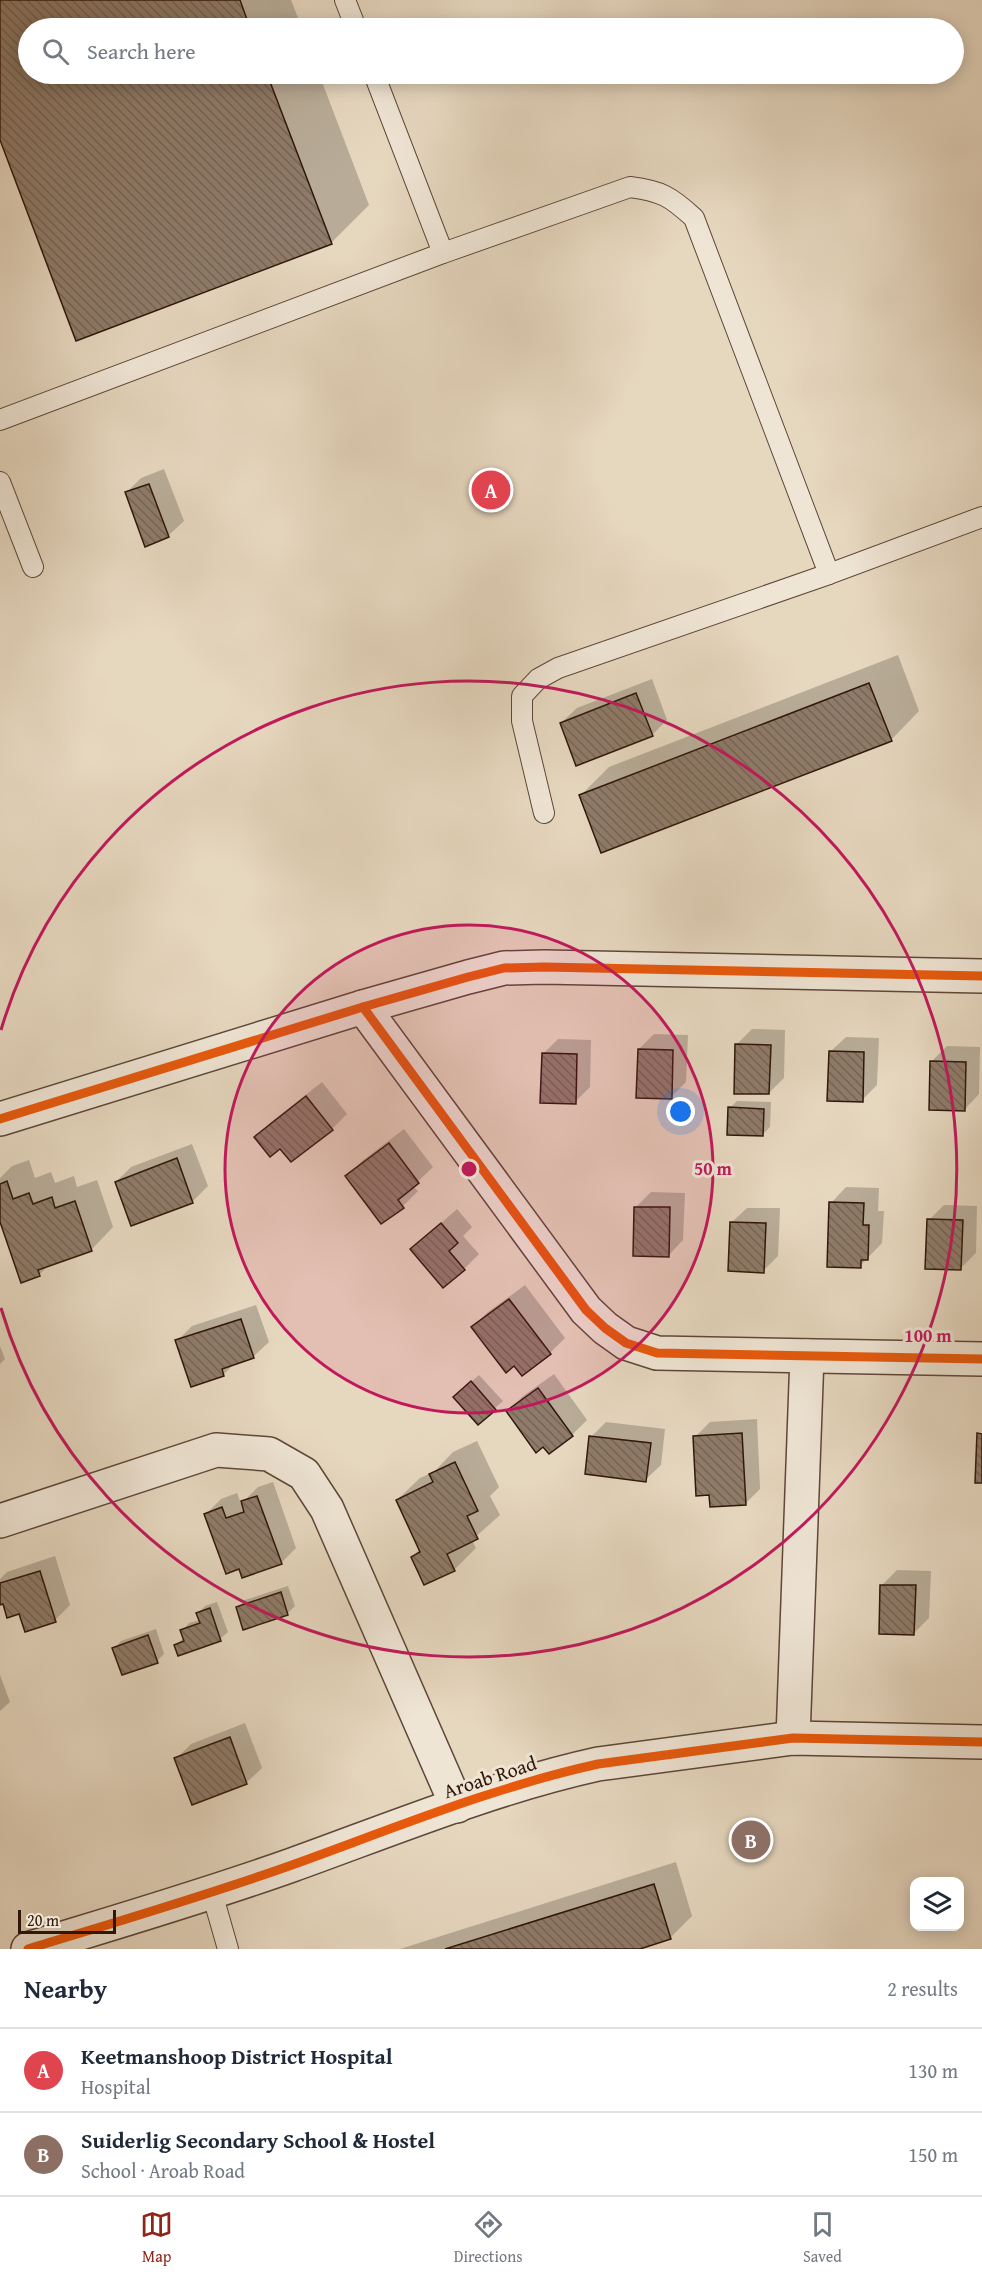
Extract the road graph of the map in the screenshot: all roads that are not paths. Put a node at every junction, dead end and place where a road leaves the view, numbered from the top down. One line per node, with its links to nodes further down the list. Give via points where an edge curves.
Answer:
1 (345, 0): 2 (lane)
2 (352, 18)
3 (378, 84): 4 (lane)
4 (443, 253): 5 (lane); 9 (lane, via 630,187 656,190 677,202 693,218)
5 (0, 420)
6 (0, 482): 8 (lane)
7 (982, 517): 9 (lane)
8 (33, 567)
9 (829, 574): 10 (lane, via 558,668 538,679 522,696 522,721)
10 (544, 813)
11 (982, 976): 12 (street, via 544,966 504,969)
12 (363, 1007): 13 (street); 14 (street, via 586,1310 605,1328 626,1343 657,1353)
13 (0, 1119)
14 (807, 1356): 15 (street); 17 (street)
15 (982, 1359)
16 (0, 1521): 19 (street, via 216,1450 269,1454 304,1474 327,1509)
17 (793, 1738): 18 (street, Aroab Road); 19 (street, Aroab Road, via 598,1764)
18 (982, 1742)
19 (457, 1806): 20 (street, Aroab Road)
20 (212, 1893): 21 (street, Aroab Road); 22 (lane)
21 (28, 1949)
22 (228, 1949)

